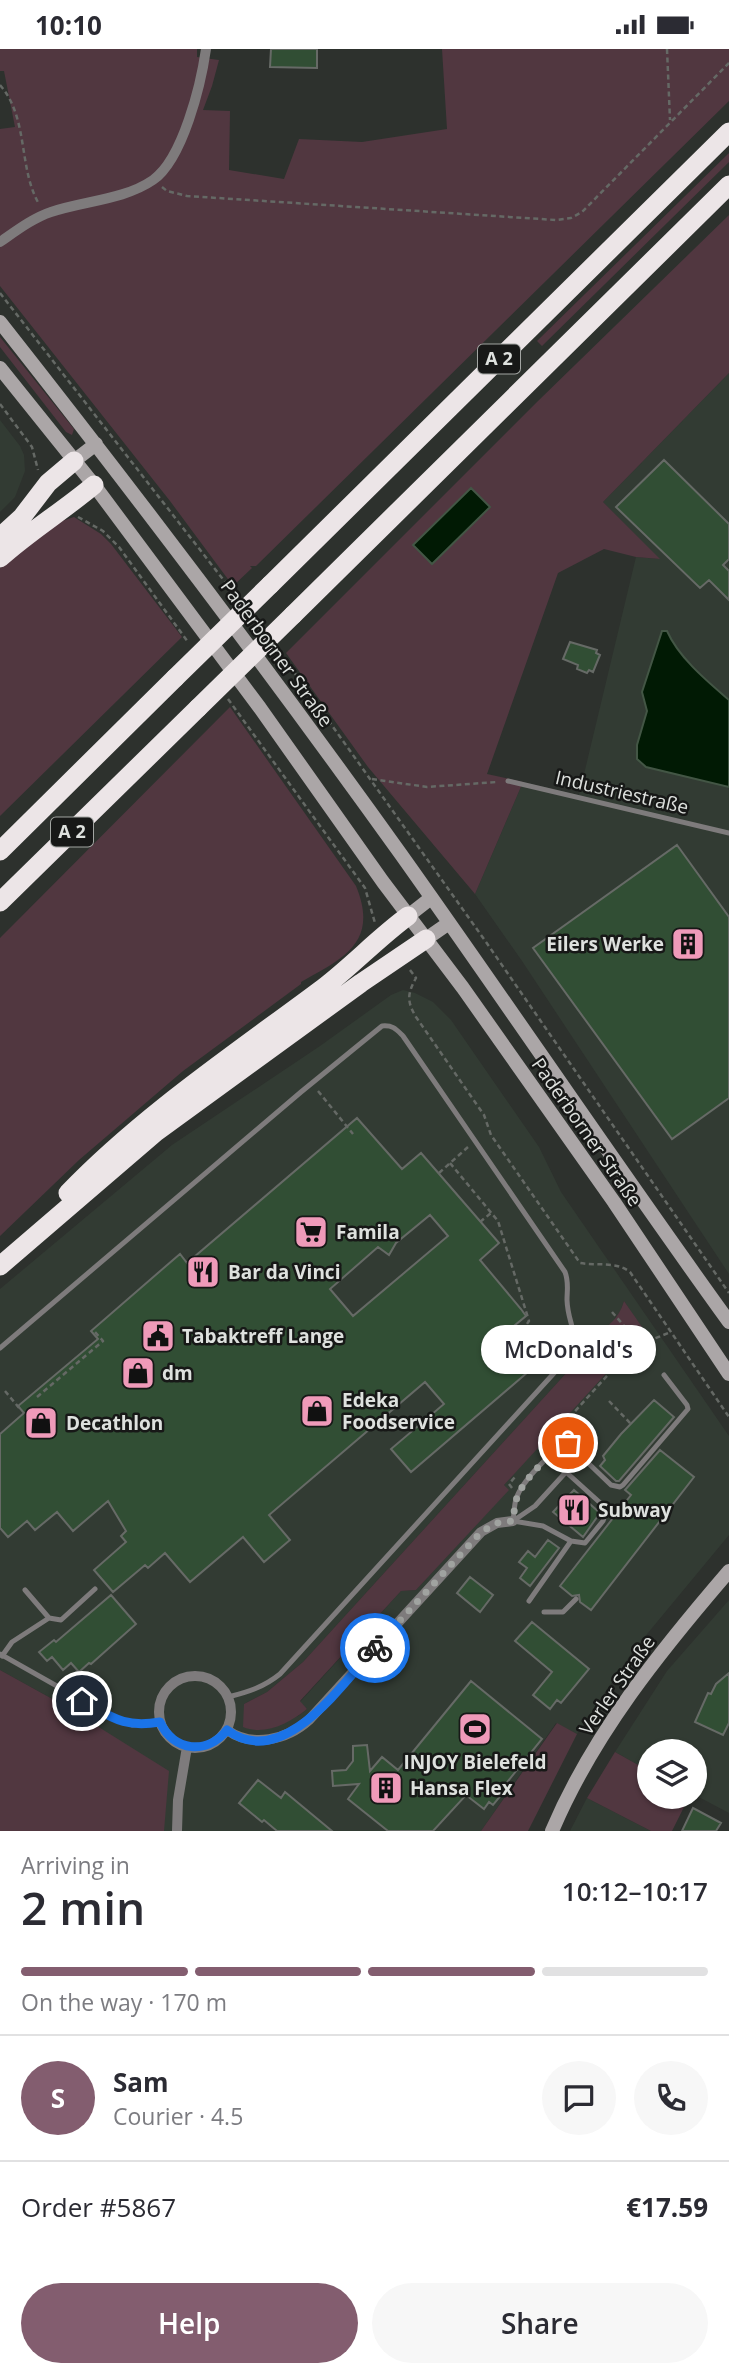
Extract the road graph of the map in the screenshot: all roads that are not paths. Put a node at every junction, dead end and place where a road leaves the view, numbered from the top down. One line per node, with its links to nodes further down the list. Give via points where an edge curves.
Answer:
1 (206, 49): 4 (street, via 194,106 173,156 154,179 137,189 48,212)
2 (729, 132): 15 (highway, A 2, bridge)
3 (729, 184): 17 (highway, A 2, bridge)
4 (0, 242)
5 (0, 322): 7 (main road, Paderborner Straße)
6 (0, 368): 8 (main road, Paderborner Straße)
7 (96, 444): 8 (main road); 9 (main road, Paderborner Straße)
8 (74, 461): 10 (main road, Paderborner Straße); 11 (highway)
9 (114, 467): 10 (main road); 16 (main road, Paderborner Straße)
10 (94, 485): 12 (highway); 18 (main road, Paderborner Straße)
11 (0, 537)
12 (0, 558)
13 (508, 781): 14 (lane, Industriestraße)
14 (729, 833)
15 (0, 851)
16 (431, 898): 18 (main road); 19 (main road, Paderborner Straße)
17 (0, 902)
18 (408, 916): 20 (main road, Paderborner Straße); 21 (highway, via 351,967 147,1121 89,1171)
19 (449, 923): 20 (main road); 22 (main road, Paderborner Straße)
20 (426, 939): 21 (highway, via 156,1132); 24 (main road, Paderborner Straße, via 614,1202)
21 (0, 1264)
22 (729, 1322)
23 (0, 1348): 38 (lane, via 382,1025 403,1036 565,1272 575,1332 570,1352 554,1374 279,1674 259,1688)
24 (729, 1374)
25 (664, 1375): 27 (lane, via 688,1405 687,1414 623,1485 611,1485)
26 (568, 1443): 28 (lane, via 553,1451 519,1494)
27 (586, 1461)
28 (513, 1521): 29 (lane, via 543,1526); 29 (lane, via 535,1506 566,1472 607,1509 585,1543); 40 (street, via 481,1532 299,1728 259,1740 246,1740)
29 (571, 1541): 34 (lane)
30 (729, 1571): 43 (main road, Verler Straße, via 636,1686)
31 (95, 1589): 36 (lane, via 61,1620)
32 (25, 1590): 36 (lane)
33 (576, 1599): 35 (lane, via 563,1612)
34 (529, 1601)
35 (544, 1612)
36 (49, 1618): 37 (lane, via 12,1642)
37 (1, 1655): 39 (lane, via 117,1720 132,1725)
38 (228, 1697): 39 (street, via 222,1687 201,1676 177,1680 162,1698); 40 (street, via 231,1718)
39 (160, 1722): 41 (street, via 168,1735)
40 (227, 1730): 41 (street, via 206,1746)
41 (187, 1747): 42 (street)
42 (177, 1831)
43 (552, 1831)

